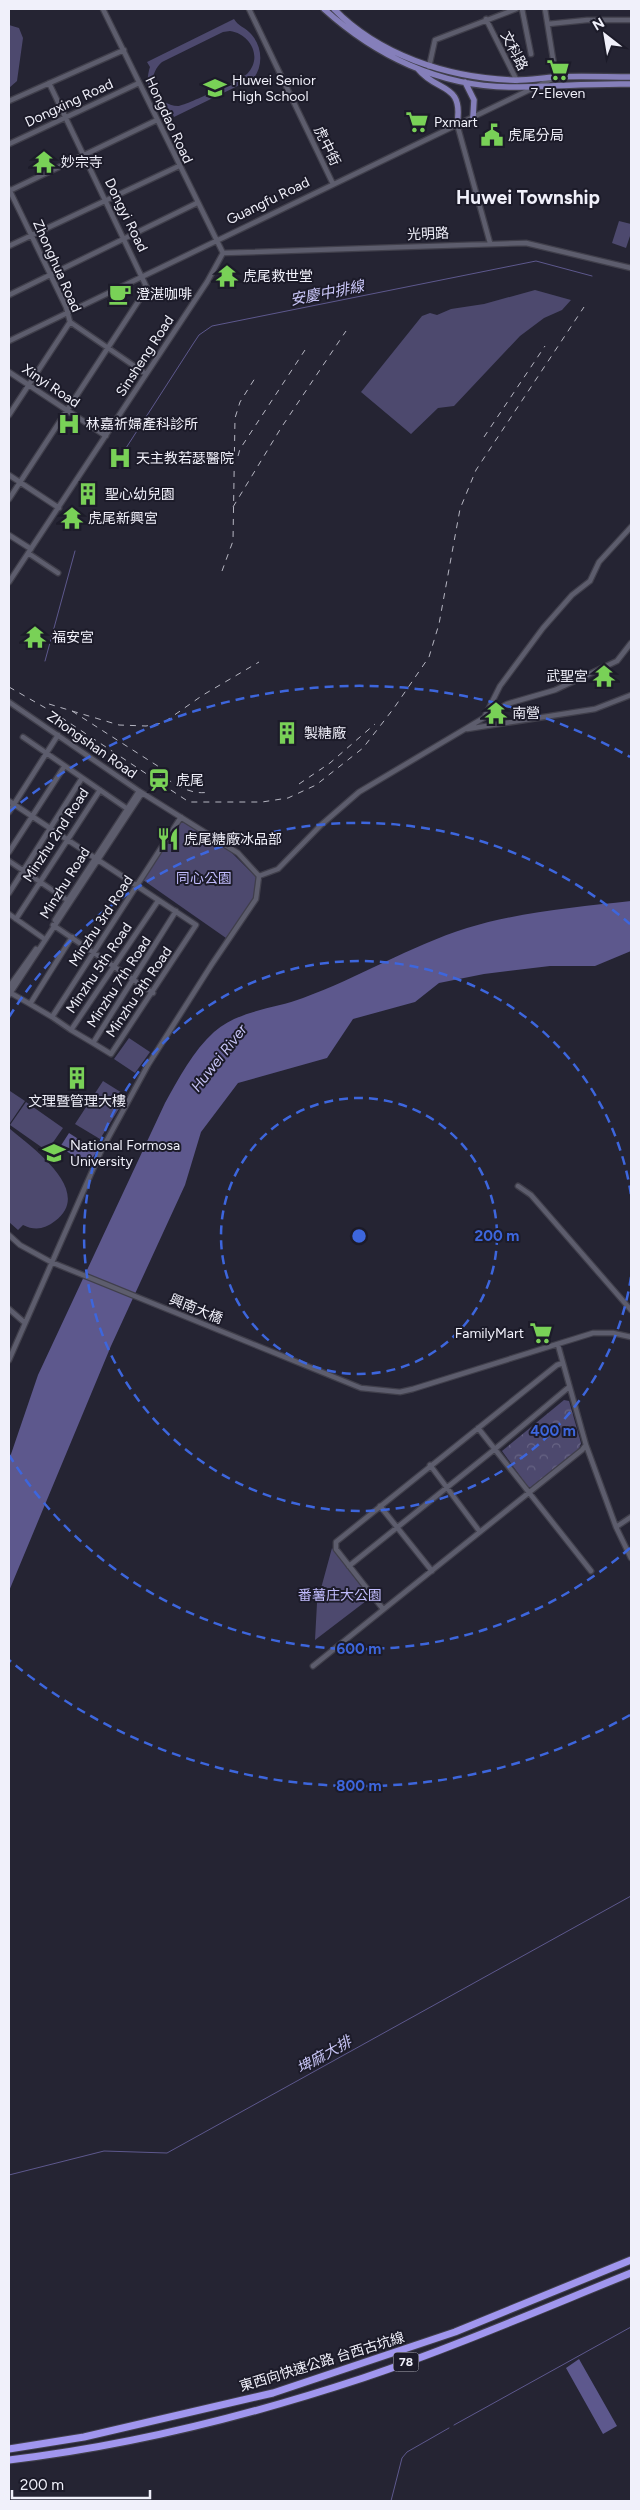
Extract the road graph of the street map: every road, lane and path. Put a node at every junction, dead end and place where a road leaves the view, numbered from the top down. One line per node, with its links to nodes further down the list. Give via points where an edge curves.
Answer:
1 (103, 9): 11 (street, Hongdao Road)
2 (249, 9): 33 (street, 虎中街)
3 (324, 9): 14 (main road, via 373,47)
4 (334, 9): 13 (main road, via 373,39)
5 (513, 9): 8 (street)
6 (522, 9): 12 (street)
7 (545, 9): 10 (street)
8 (486, 19): 13 (street, via 436,40); 21 (street, 文科路)
9 (631, 20): 10 (street)
10 (548, 24): 16 (street)
11 (124, 50): 18 (street); 19 (street, Hongdao Road)
12 (530, 54)
13 (429, 66): 15 (main road)
14 (418, 70): 20 (main road); 29 (main road, via 453,94 459,111)
15 (463, 75): 20 (main road); 21 (main road)
16 (556, 77): 17 (main road, Guangfu Road); 21 (main road); 23 (street, Guangfu Road)
17 (631, 77)
18 (49, 83): 25 (street); 26 (street, Dongyi Road)
19 (139, 83): 26 (street, Dongxing Road); 28 (street, Hongdao Road)
20 (466, 83): 21 (main road); 27 (main road, via 474,100)
21 (518, 83): 23 (main road); 24 (street, 文科路)
22 (631, 84): 23 (main road, Guangfu Road)
23 (539, 85): 24 (street, Guangfu Road)
24 (522, 92): 27 (street, Guangfu Road)
25 (9, 101)
26 (66, 117): 30 (street, Dongxing Road); 31 (street, Dongyi Road)
27 (473, 117): 29 (street, Guangfu Road)
28 (157, 120): 31 (street); 32 (street, Hongdao Road)
29 (457, 124): 33 (street, Guangfu Road); 40 (street)
30 (9, 144)
31 (84, 154): 34 (street); 35 (street, Dongyi Road)
32 (179, 166): 35 (street); 36 (street, Hongdao Road)
33 (333, 184): 39 (street, Guangfu Road)
34 (9, 190): 37 (street, Zhonghua Road)
35 (106, 200): 37 (street); 38 (street, Dongyi Road)
36 (196, 203): 38 (street); 39 (street, Hongdao Road)
37 (32, 236): 41 (street); 44 (street, Zhonghua Road)
38 (124, 239): 44 (street); 45 (street, Dongyi Road)
39 (216, 240): 42 (street); 45 (street, Guangfu Road)
40 (490, 243): 42 (street, 光明路); 43 (street, 光明路, via 526,243)
41 (9, 246)
42 (223, 253): 52 (street, Sinsheng Road)
43 (631, 268)
44 (50, 275): 46 (street); 47 (street, Zhonghua Road)
45 (143, 276): 47 (street, Guangfu Road); 50 (street, via 146,291)
46 (9, 295)
47 (67, 313): 48 (street, Zhonghua Road); 49 (street, Guangfu Road)
48 (70, 322): 50 (street, Zhonghua Road); 53 (street)
49 (9, 341)
50 (108, 348): 52 (street, Zhonghua Road); 54 (street)
51 (9, 372): 53 (street, Xinyi Road)
52 (146, 374): 56 (street, Sinsheng Road)
53 (28, 385): 54 (street, Xinyi Road); 55 (street)
54 (67, 410): 56 (street, Xinyi Road); 58 (street)
55 (9, 415)
56 (106, 436): 60 (street, Sinsheng Road)
57 (9, 475): 58 (street)
58 (19, 483): 59 (street); 60 (street)
59 (9, 499)
60 (58, 508): 63 (street, Sinsheng Road)
61 (631, 527): 69 (street, via 599,562 590,581 572,595 543,628 500,686)
62 (9, 535): 63 (street)
63 (29, 551): 64 (street); 65 (street, Sinsheng Road)
64 (58, 574)
65 (9, 582)
66 (631, 643): 69 (street, via 617,661 555,690 507,704)
67 (631, 695): 70 (street, via 595,709)
68 (9, 702): 71 (street, Zhongshan Road)
69 (484, 717): 70 (street)
70 (461, 731): 90 (street, via 359,792 278,870)
71 (58, 736): 73 (street); 77 (street, Zhongshan Road)
72 (23, 738): 73 (street)
73 (47, 754): 74 (street); 79 (street)
74 (64, 767): 75 (street); 82 (street)
75 (82, 778): 76 (street); 84 (street)
76 (100, 790): 80 (street); 85 (street, Minzhu 2nd Road)
77 (140, 792): 80 (street, Minzhu Road); 83 (street, Zhongshan Road)
78 (9, 800): 79 (street)
79 (14, 804): 81 (street); 82 (street)
80 (128, 810): 87 (street, Minzhu Road)
81 (9, 812)
82 (32, 816): 84 (street); 86 (street)
83 (181, 817): 90 (street, Zhongshan Road, via 238,853); 92 (street, Minzhu 3rd Road)
84 (50, 827): 85 (street); 89 (street)
85 (68, 839): 87 (street); 91 (street, Minzhu 2nd Road)
86 (9, 852)
87 (95, 860): 92 (street); 94 (street, Minzhu Road); 99 (street)
88 (9, 862): 89 (street)
89 (22, 870): 91 (street); 93 (street)
90 (259, 876): 113 (street, via 256,899 212,964 120,1115)
91 (39, 881): 94 (street); 98 (street, Minzhu 2nd Road)
92 (136, 887): 95 (street); 102 (street, Minzhu 3rd Road)
93 (9, 893)
94 (67, 900): 99 (street, Minzhu Road)
95 (158, 901): 96 (street); 103 (street, Minzhu 5th Road)
96 (176, 912): 104 (street, Minzhu 7th Road); 106 (street, Minzhu 9th Road, via 196,926)
97 (9, 914): 98 (street)
98 (16, 919): 101 (street)
99 (53, 925): 100 (street); 101 (street, Minzhu Road); 105 (street)
100 (72, 937): 102 (street); 107 (street)
101 (43, 938): 105 (street, Minzhu Road)
102 (94, 952): 103 (street); 108 (street, Minzhu 3rd Road)
103 (114, 966): 104 (street); 109 (street, Minzhu 5th Road)
104 (135, 980): 106 (street); 110 (street, Minzhu 7th Road)
105 (9, 992): 107 (street)
106 (153, 993): 110 (street, Minzhu 9th Road, via 111,1054)
107 (30, 1004): 108 (street)
108 (52, 1017): 109 (street, Minzhu 5th Road)
109 (71, 1030): 110 (street, Minzhu 7th Road)
110 (93, 1043)
111 (518, 1186): 115 (street, via 531,1195)
112 (9, 1235): 113 (street, 興南大橋)
113 (51, 1262): 116 (street); 119 (street, 興南大橋, via 361,1388 400,1392)
114 (9, 1310): 116 (street)
115 (631, 1310)
116 (25, 1323): 120 (street)
117 (631, 1337): 119 (street, 興南大橋, via 613,1332 593,1333)
118 (9, 1344): 120 (street)
119 (558, 1345): 122 (street)
120 (14, 1349): 121 (street)
121 (9, 1360)
122 (563, 1363): 123 (street); 124 (street)
123 (569, 1387): 125 (street); 126 (street)
124 (478, 1428): 126 (street); 127 (street)
125 (586, 1445): 129 (street); 132 (street)
126 (495, 1449): 128 (street); 129 (street)
127 (430, 1465): 128 (street); 130 (street)
128 (447, 1487): 133 (street); 134 (street)
129 (529, 1493): 134 (street); 137 (street)
130 (380, 1506): 133 (street); 136 (street, via 336,1542 336,1549)
131 (631, 1517): 132 (street)
132 (616, 1527): 135 (street)
133 (397, 1528): 136 (street); 138 (street)
134 (480, 1532): 138 (street)
135 (631, 1558)
136 (349, 1566): 139 (street)
137 (591, 1570)
138 (432, 1571): 139 (street)
139 (383, 1609): 140 (street)
140 (313, 1666)
141 (631, 2260): 143 (highway, 東西向快速公路 台西古坑線 / 78, via 406,2350 273,2393 84,2437)
142 (631, 2273): 144 (highway, 東西向快速公路 台西古坑線 / 78, via 464,2341 364,2377 253,2411 105,2445)
143 (9, 2449)
144 (9, 2460)

